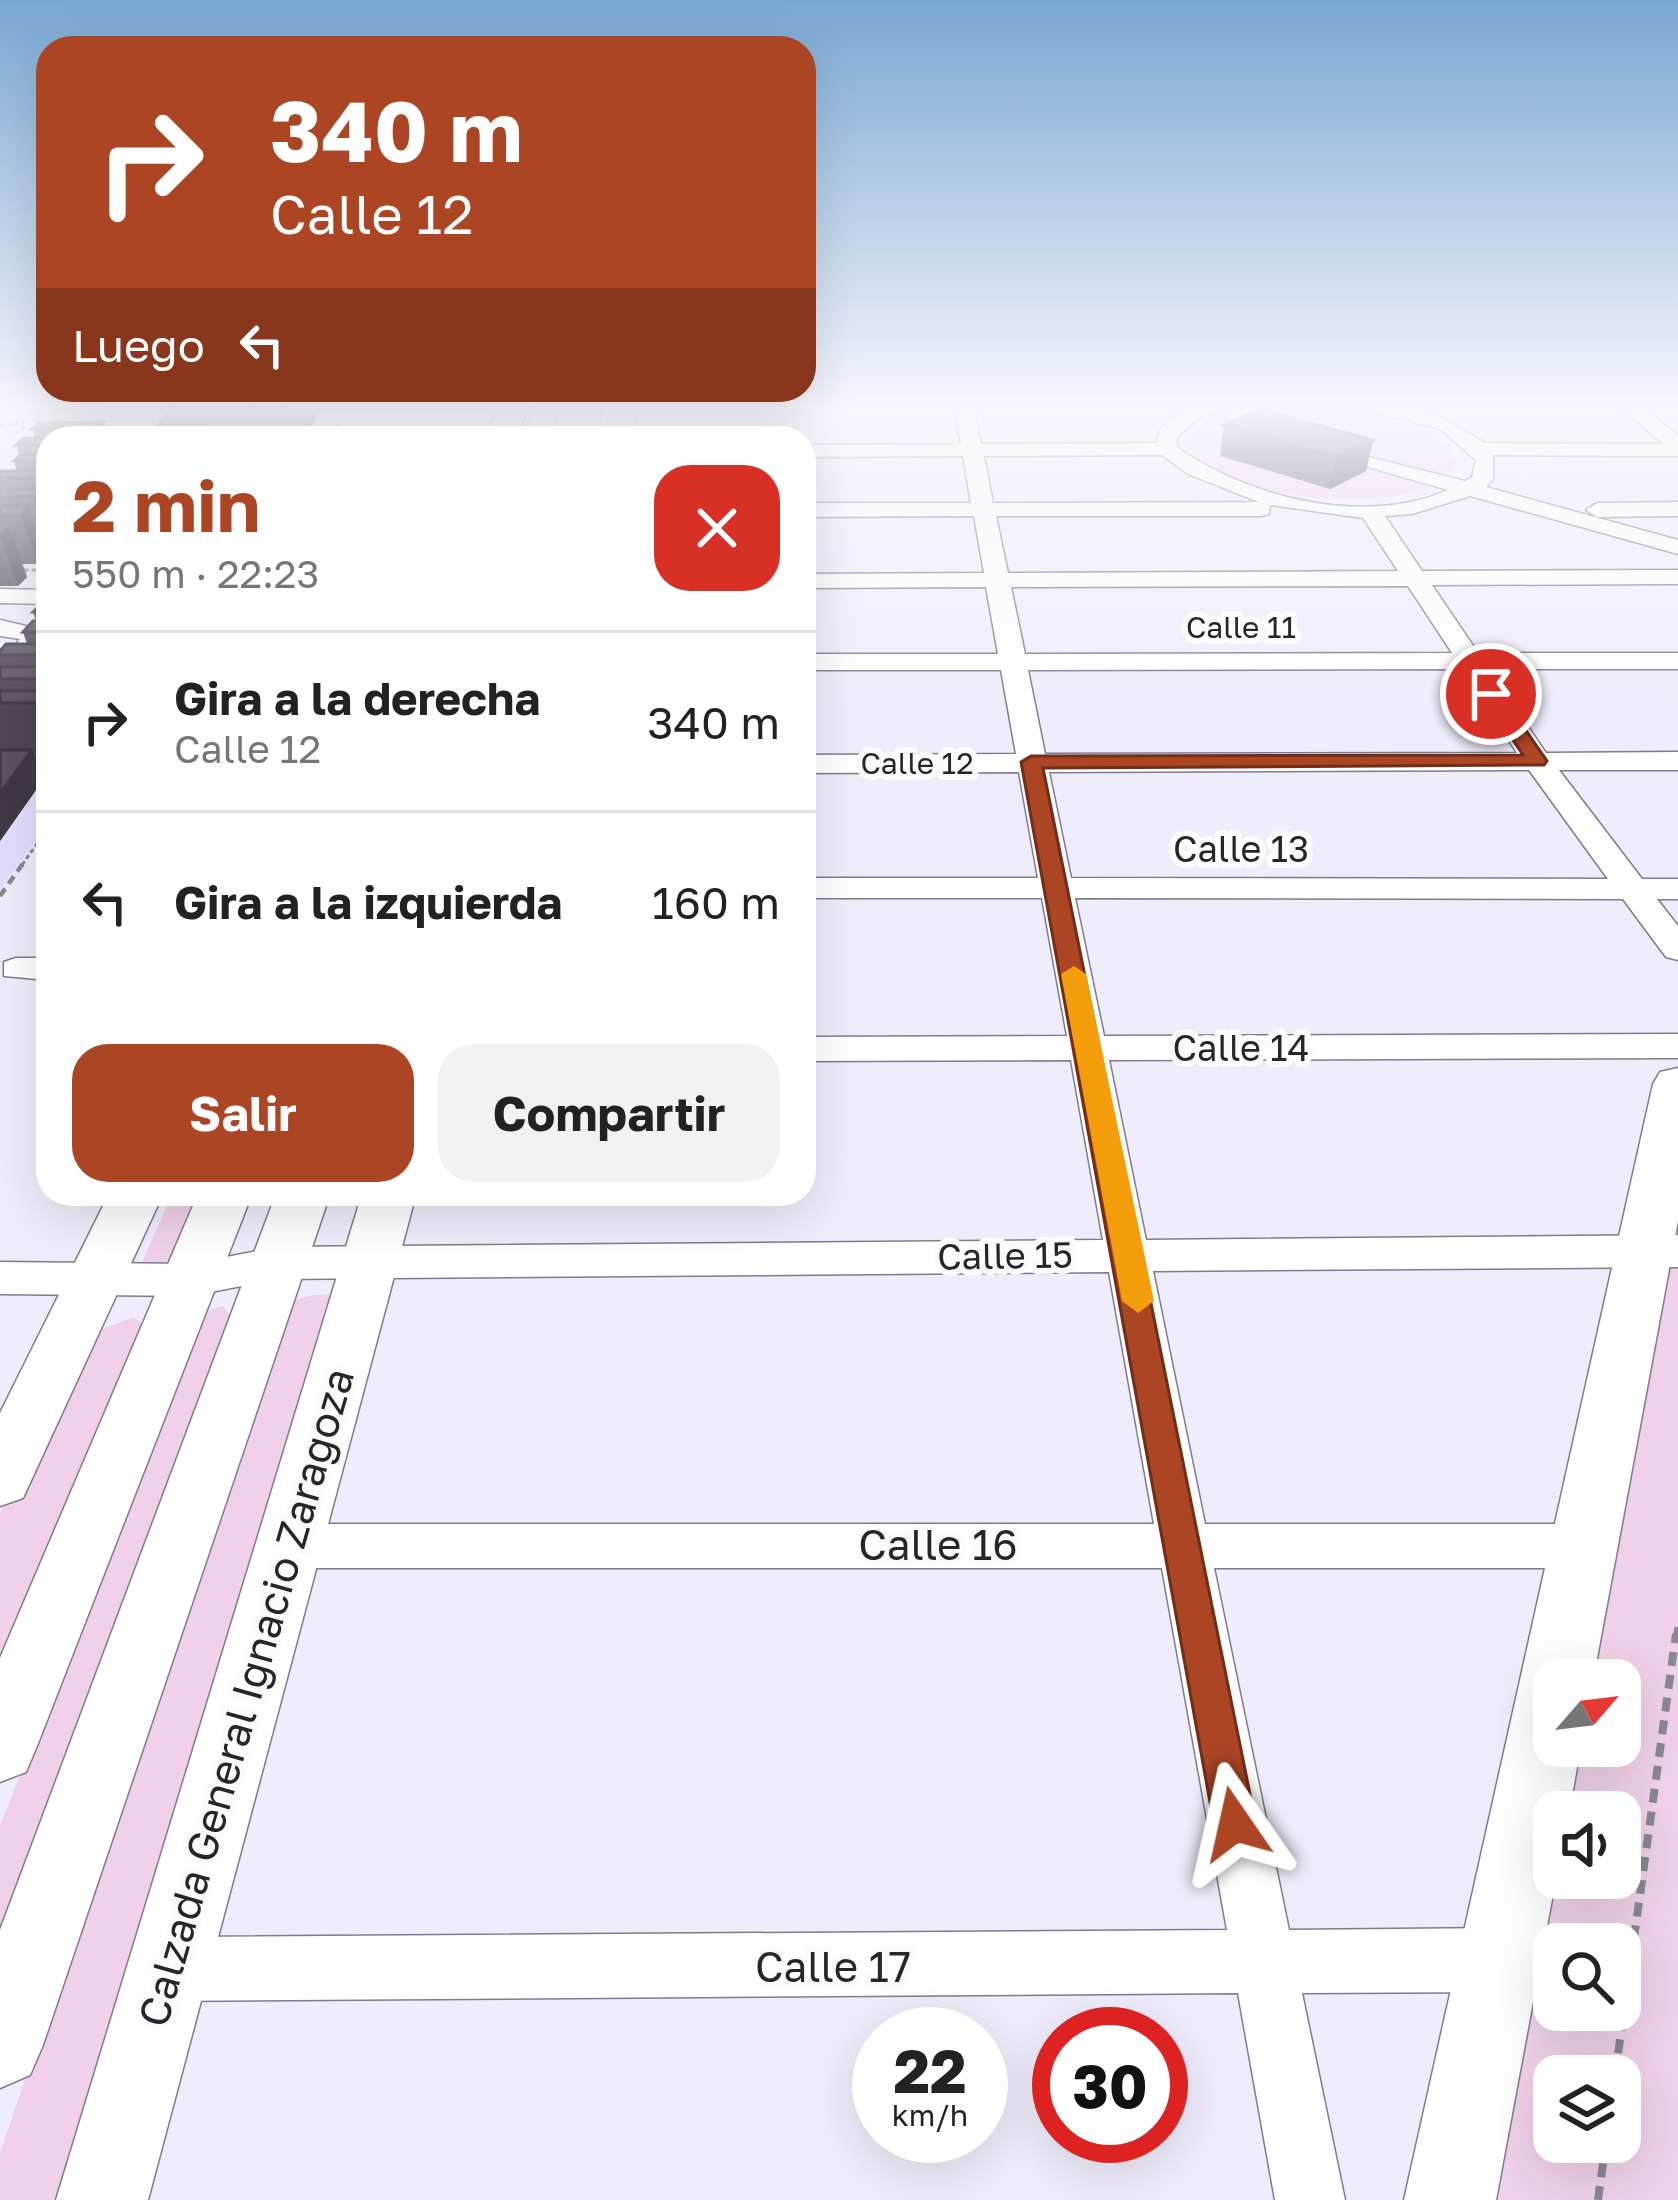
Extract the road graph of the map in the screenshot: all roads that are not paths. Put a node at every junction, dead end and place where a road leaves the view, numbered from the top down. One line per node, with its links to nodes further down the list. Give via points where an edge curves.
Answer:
1 (982, 506): 6 (street)
2 (1312, 506): 5 (street)
3 (1398, 506): 7 (street)
4 (1531, 506): 10 (street)
5 (1322, 508): 6 (street); 7 (street)
6 (983, 509): 9 (street); 14 (street)
7 (1384, 509): 10 (street); 13 (street)
8 (1678, 509): 10 (street)
9 (816, 510)
10 (1546, 510): 11 (street)
11 (1678, 547)
12 (1678, 577): 13 (street)
13 (1414, 578): 14 (street); 19 (street)
14 (998, 579): 15 (street); 20 (street)
15 (816, 580)
16 (36, 591): 17 (street)
17 (0, 596)
18 (22, 625): 23 (street)
19 (1468, 660): 20 (street, Calle 11); 22 (street, Calle 11); 24 (street)
20 (1013, 661): 21 (street, Calle 11); 26 (street)
21 (816, 662)
22 (1678, 662)
23 (0, 685)
24 (1537, 761): 25 (street, Calle 12); 26 (street, Calle 12); 29 (street)
25 (1678, 761)
26 (1031, 762): 27 (street, Calle 12); 28 (street)
27 (816, 764)
28 (1056, 887): 29 (street, Calle 13); 30 (street, Calle 13); 34 (street)
29 (1628, 887): 31 (street, Calle 13); 32 (street)
30 (816, 888)
31 (1678, 889)
32 (1678, 950)
33 (1678, 1046): 34 (street, Calle 14)
34 (1089, 1048): 35 (street, Calle 14); 42 (street)
35 (816, 1049)
36 (1678, 1084): 41 (main road)
37 (130, 1206): 46 (main road)
38 (220, 1206): 47 (main road)
39 (299, 1206): 43 (main road)
40 (385, 1206): 44 (main road, Calzada General Ignacio Zaragoza)
41 (1660, 1251): 42 (street, Calle 15); 51 (main road)
42 (1130, 1253): 44 (street, Calle 15); 49 (street)
43 (278, 1263): 44 (street, Calle 15); 47 (street, Calle 15); 58 (main road)
44 (368, 1264): 50 (main road, Calzada General Ignacio Zaragoza)
45 (0, 1278): 46 (street, Calle 15)
46 (93, 1280): 47 (street, Calle 15); 48 (main road)
47 (190, 1280): 53 (main road)
48 (0, 1479)
49 (1180, 1543): 50 (street, Calle 16); 51 (street, Calle 16); 56 (street)
50 (291, 1546): 57 (main road, Calzada General Ignacio Zaragoza)
51 (1586, 1546): 52 (main road)
52 (1562, 1659)
53 (0, 1746)
54 (1539, 1767): 55 (main road)
55 (1498, 1960): 56 (street, Calle 17); 61 (main road)
56 (1262, 1964): 57 (street, Calle 17); 60 (street)
57 (166, 1969): 59 (main road, Calzada General Ignacio Zaragoza)
58 (0, 2045)
59 (102, 2200)
60 (1310, 2200)
61 (1450, 2200)

